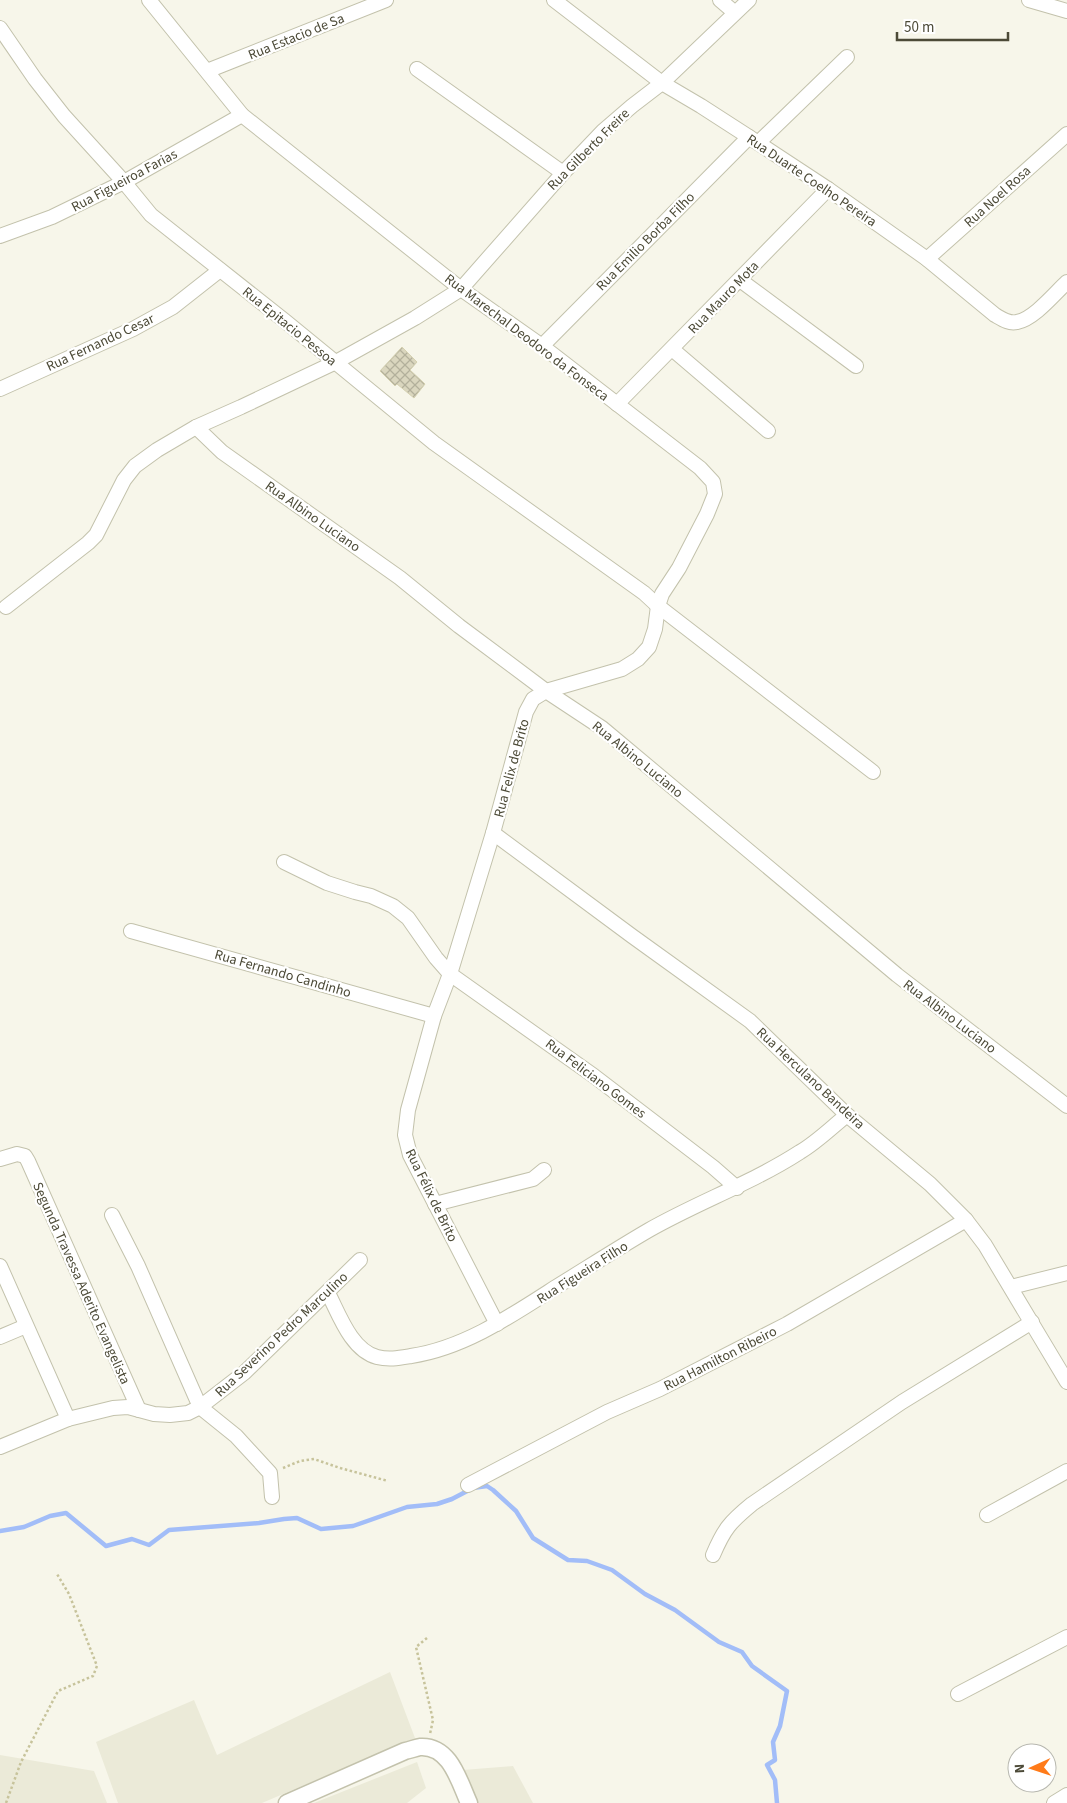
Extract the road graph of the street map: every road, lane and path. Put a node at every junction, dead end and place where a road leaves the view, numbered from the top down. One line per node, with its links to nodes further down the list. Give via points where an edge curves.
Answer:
1 (149, 0): 12 (street, Rua Marechal Deodoro da Fonseca)
2 (386, 0): 12 (street, Rua Estacio de Sa)
3 (554, 0): 13 (street, Rua Duarte Coelho Pereira)
4 (720, 0): 8 (street)
5 (749, 0): 8 (street, Rua Gilberto Freire)
6 (1029, 0): 7 (street)
7 (1067, 11)
8 (734, 12): 13 (street, Rua Gilberto Freire)
9 (0, 28): 18 (street, Rua Epitacio Pessoa, via 64,116)
10 (847, 57): 16 (street, Rua Emilio Borba Filho)
11 (417, 69): 17 (street)
12 (207, 72): 14 (street, Rua Marechal Deodoro da Fonseca)
13 (662, 83): 16 (street, Rua Duarte Coelho Pereira); 17 (street, Rua Gilberto Freire, via 603,131)
14 (242, 116): 18 (street, Rua Figueiroa Farias); 25 (street, Rua Marechal Deodoro da Fonseca)
15 (1067, 134): 21 (street, Rua Noel Rosa)
16 (754, 140): 19 (street, Rua Duarte Coelho Pereira); 26 (street, Rua Emilio Borba Filho)
17 (563, 173): 25 (street, Rua Gilberto Freire)
18 (124, 182): 20 (street, Rua Figueiroa Farias, via 52,217); 22 (street, Rua Epitacio Pessoa, via 151,215)
19 (828, 189): 21 (street, Rua Duarte Coelho Pereira); 23 (street, Rua Mauro Mota)
20 (1, 235)
21 (927, 259): 24 (street, Rua Duarte Coelho Pereira, via 1005,321 1018,322 1036,312)
22 (220, 270): 28 (street, Rua Epitacio Pessoa); 30 (street, Rua Fernando Cesar, via 173,307 133,329)
23 (740, 280): 27 (street, Rua Mauro Mota); 29 (street)
24 (1067, 282)
25 (461, 290): 26 (street, Rua Marechal Deodoro da Fonseca); 28 (street, Rua Gilberto Freire)
26 (542, 346): 31 (street, Rua Marechal Deodoro da Fonseca)
27 (672, 350): 31 (street, Rua Mauro Mota); 33 (street)
28 (336, 362): 32 (street, Rua Gilberto Freire); 34 (street, Rua Epitacio Pessoa, via 434,443 624,579)
29 (856, 366)
30 (0, 389)
31 (617, 404): 34 (street, Rua Marechal Deodoro da Fonseca, via 700,468 714,487 715,494 707,514)
32 (196, 427): 35 (street, Rua Gilberto Freire, via 135,466 88,543); 36 (street, Rua Albino Luciano, via 222,452 400,578)
33 (768, 431)
34 (660, 600): 36 (street, Rua Felix de Brito, via 649,647 638,659 622,669); 37 (street)
35 (6, 607)
36 (546, 691): 38 (street, Rua Felix de Brito, via 533,699 526,712); 43 (street, Rua Albino Luciano, via 602,728 897,975)
37 (873, 772)
38 (493, 833): 41 (street, Rua Felix de Brito); 44 (street, Rua Herculano Bandeira, via 750,1020)
39 (284, 862): 41 (street, Rua Feliciano Gomes, via 327,883 393,906 408,918)
40 (131, 931): 42 (street, Rua Fernando Candinho)
41 (450, 974): 42 (street, Rua Félix de Brito); 47 (street, Rua Feliciano Gomes, via 594,1076 713,1166)
42 (434, 1016): 48 (street, Rua Félix de Brito, via 408,1110 405,1135 410,1155)
43 (1067, 1106)
44 (848, 1115): 47 (street, Rua Figueira Filho, via 802,1152); 50 (street, Rua Herculano Bandeira, via 930,1184)
45 (0, 1160): 62 (street, Segunda Travessa Aderito Evangelista, via 17,1154 25,1156)
46 (544, 1170): 48 (street, via 533,1179)
47 (737, 1188): 57 (street, Rua Figueira Filho, via 651,1229)
48 (435, 1204): 57 (street, Rua Félix de Brito)
49 (112, 1215): 61 (street)
50 (966, 1220): 54 (street, Rua Herculano Bandeira); 68 (street, Rua Hamilton Ribeiro, via 787,1324 660,1389 607,1412)
51 (360, 1260): 55 (street, Rua Severino Pedro Marculino)
52 (0, 1266): 58 (street)
53 (1067, 1273): 54 (street)
54 (1011, 1287): 56 (street, Rua Herculano Bandeira)
55 (328, 1293): 57 (street, Rua Figueira Filho, via 356,1342 367,1353 378,1357 392,1359 428,1354); 61 (street, Rua Severino Pedro Marculino, via 244,1373)
56 (1032, 1322): 60 (street, Rua Herculano Bandeira); 71 (street, via 902,1402 752,1504 721,1535)
57 (497, 1324)
58 (26, 1326): 59 (street); 63 (street)
59 (0, 1337)
60 (1067, 1382)
61 (200, 1407): 62 (street, Rua Severino Pedro Marculino, via 188,1413 170,1415); 66 (street, via 236,1436)
62 (139, 1410): 63 (street, Rua Severino Pedro Marculino, via 112,1408)
63 (68, 1419): 64 (street, Rua Severino Pedro Marculino)
64 (0, 1447)
65 (1067, 1471): 70 (street)
66 (270, 1473): 67 (path, via 314,1459); 69 (street)
67 (388, 1480)
68 (468, 1485)
69 (272, 1497)
70 (987, 1515)
71 (713, 1555)
72 (57, 1574): 78 (path, via 69,1594 96,1666 93,1676 58,1691 22,1762)
73 (1067, 1637): 75 (street)
74 (428, 1638): 76 (path, via 416,1647 433,1720)
75 (958, 1694)
76 (431, 1748): 79 (street, via 405,1751); 80 (street, via 443,1754 454,1769)
77 (1067, 1795): 81 (street)
78 (6, 1803)
79 (287, 1803)
80 (469, 1803)
81 (1054, 1803)

